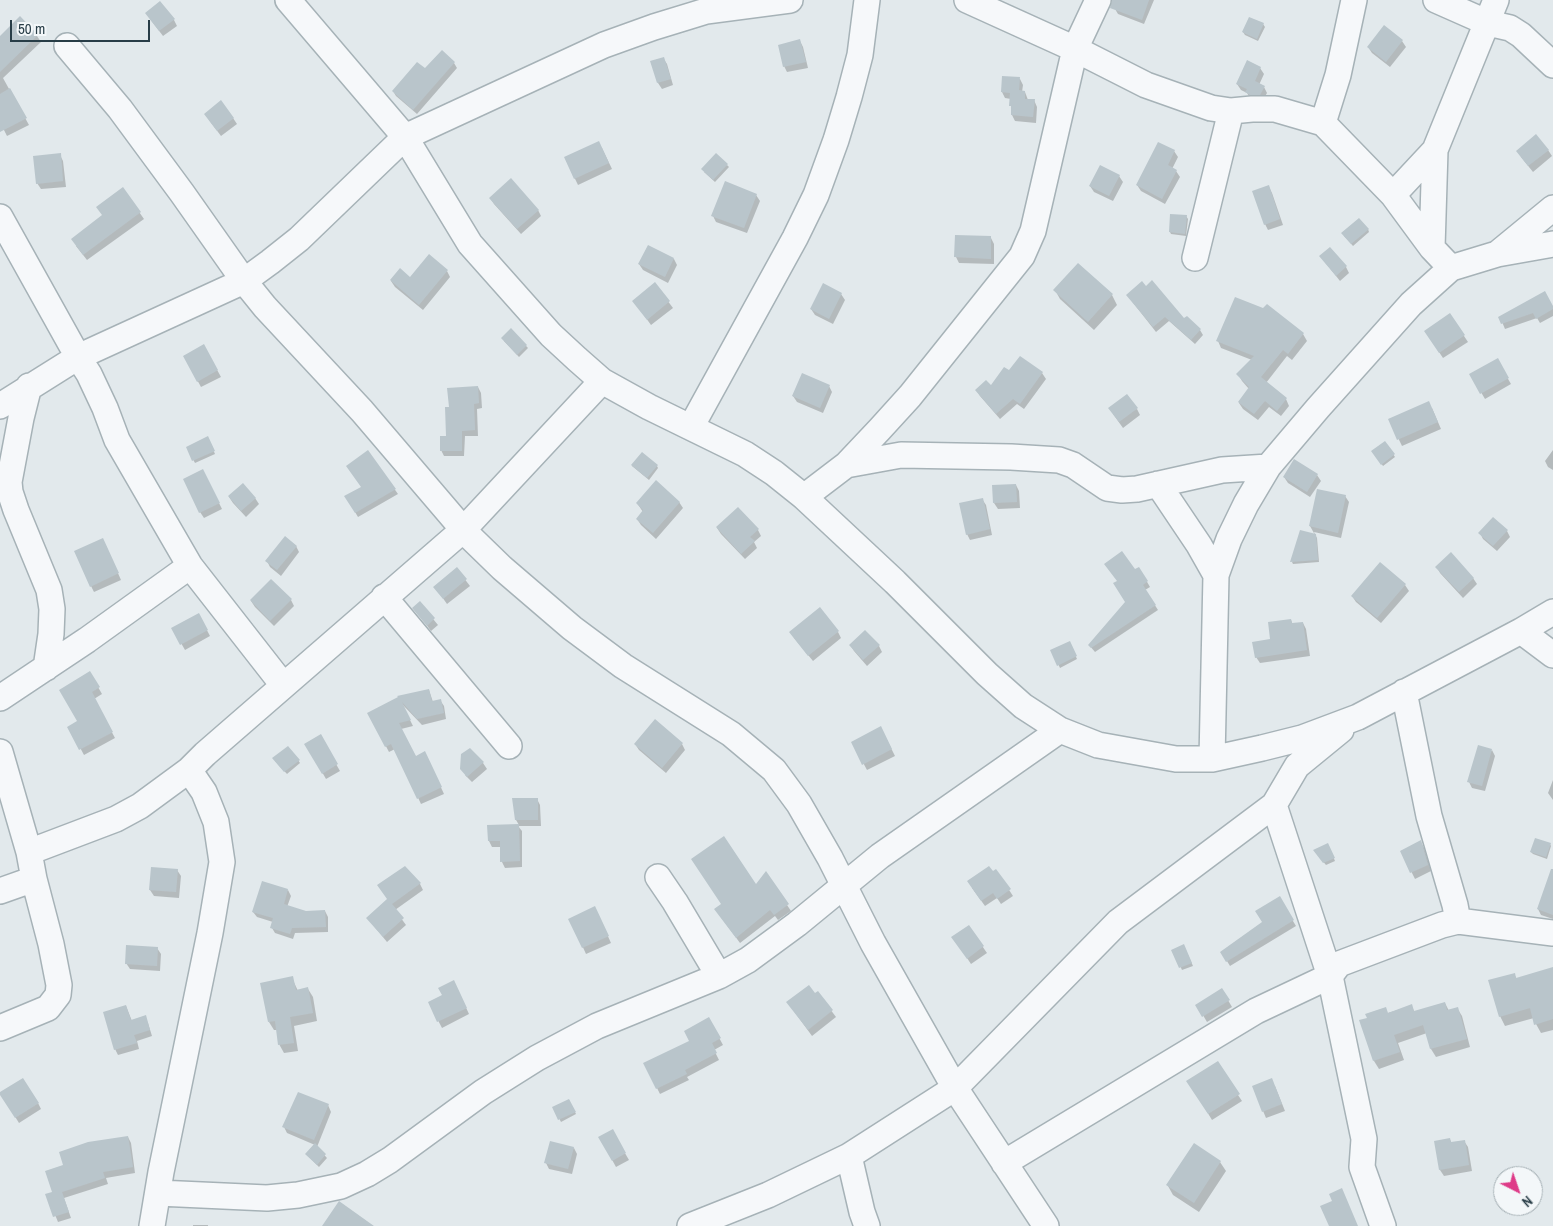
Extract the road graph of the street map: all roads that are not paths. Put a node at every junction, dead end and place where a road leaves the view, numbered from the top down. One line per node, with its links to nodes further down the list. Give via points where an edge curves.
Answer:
1 (288, 0): 14 (street)
2 (790, 0): 14 (street, via 706,11 654,27 604,46)
3 (866, 0): 29 (street, via 860,55 836,140 816,195)
4 (967, 0): 10 (street)
5 (1098, 0): 10 (street)
6 (1354, 0): 13 (street)
7 (1436, 0): 8 (street)
8 (1492, 11): 11 (street); 15 (street)
9 (67, 46): 24 (street, via 120,108)
10 (1075, 50): 12 (street, via 1146,84 1211,108); 30 (street, via 1033,231 1022,256 910,396)
11 (1553, 66)
12 (1231, 111): 13 (street, via 1275,109); 22 (street)
13 (1324, 123): 16 (street)
14 (405, 137): 24 (street, via 299,239); 26 (street, via 470,244 551,335)
15 (1435, 150): 16 (street); 20 (street)
16 (1393, 195): 20 (street)
17 (1553, 208): 21 (street)
18 (0, 216): 25 (street)
19 (1553, 244): 21 (street)
20 (1432, 248): 23 (street)
21 (1497, 254): 23 (street)
22 (1195, 258)
23 (1451, 268): 31 (street, via 1411,304)
24 (244, 281): 25 (street); 34 (street, via 362,411)
25 (78, 357): 27 (street); 35 (street, via 98,393 117,440)
26 (602, 381): 29 (street); 34 (street)
27 (29, 386): 28 (street); 41 (street, via 9,482 16,510 49,590 51,634)
28 (0, 406)
29 (691, 427): 33 (street, via 745,454)
30 (846, 464): 32 (street, via 901,455 1059,460 1073,465 1107,488 1138,489); 33 (street)
31 (1268, 468): 32 (street, via 1222,470); 36 (street, via 1233,530)
32 (1158, 484): 36 (street)
33 (804, 497): 46 (street, via 1022,706)
34 (463, 530): 37 (street); 55 (street, via 572,628 623,666 731,734 774,770 800,804)
35 (190, 566): 41 (street); 42 (street)
36 (1216, 575): 49 (street)
37 (384, 597): 42 (street); 47 (street)
38 (1553, 612): 39 (street)
39 (1521, 631): 40 (street); 43 (street)
40 (1553, 655)
41 (46, 668): 44 (street)
42 (283, 685): 50 (street)
43 (1404, 692): 45 (street); 57 (street, via 1429,816)
44 (0, 698)
45 (1358, 717): 49 (street, via 1302,738); 51 (street, via 1297,766)
46 (1060, 730): 49 (street, via 1098,745 1140,754 1176,759); 55 (street)
47 (508, 746)
48 (0, 752): 52 (street)
49 (1212, 758)
50 (189, 770): 52 (street, via 140,806 116,819); 65 (street, via 204,792 216,822 222,862)
51 (1274, 805): 60 (street); 62 (street, via 1118,922)
52 (30, 852): 54 (street)
53 (658, 876): 59 (street)
54 (34, 879): 56 (street); 61 (street, via 51,944 58,995 48,1008)
55 (843, 885): 59 (street, via 748,960); 62 (street)
56 (0, 891)
57 (1458, 921): 58 (street); 60 (street, via 1339,964)
58 (1553, 933)
59 (719, 976): 65 (street, via 597,1026 537,1058 483,1092 390,1160 341,1186 267,1198)
60 (1330, 976): 64 (street, via 1256,1012); 70 (street, via 1364,1139 1362,1167)
61 (0, 1028)
62 (955, 1088): 63 (street); 64 (street)
63 (849, 1156): 67 (street, via 768,1195); 68 (street)
64 (1004, 1163): 69 (street)
65 (158, 1193): 66 (street)
66 (152, 1226)
67 (690, 1226)
68 (867, 1226)
69 (1046, 1226)
70 (1383, 1226)

